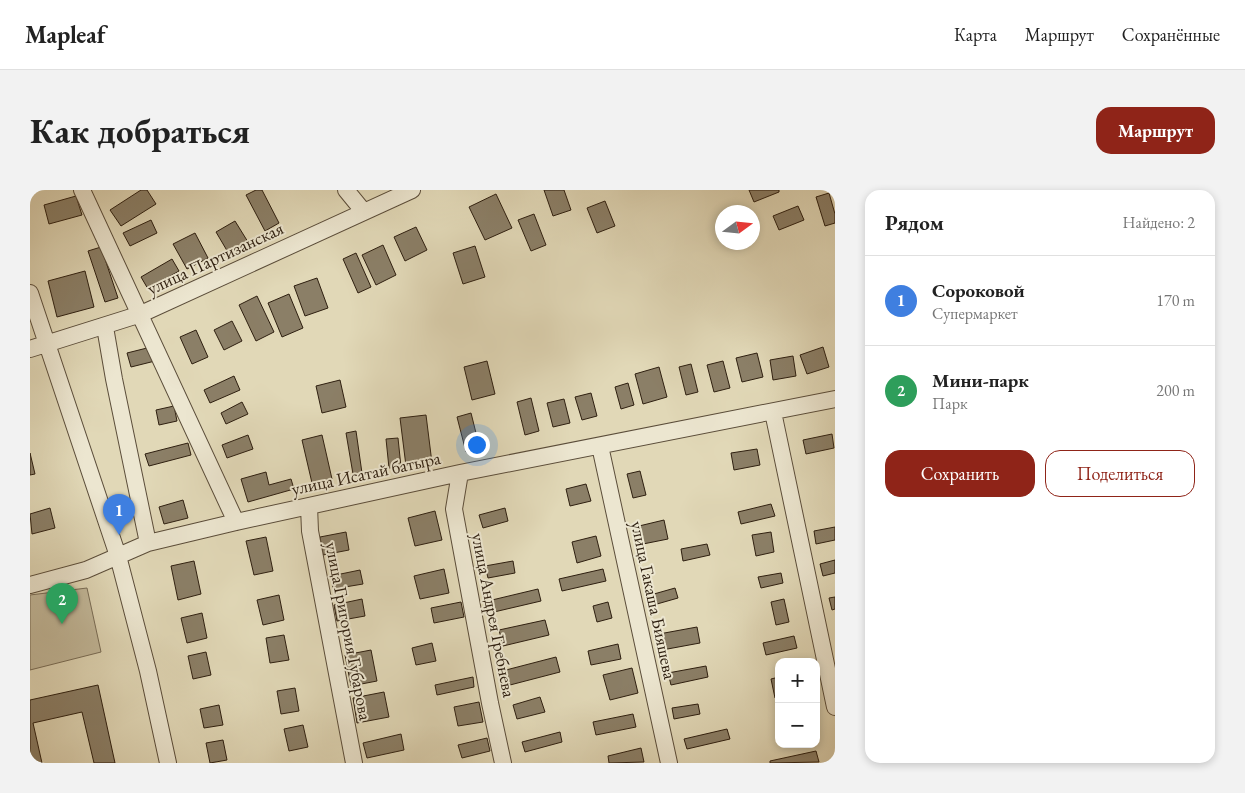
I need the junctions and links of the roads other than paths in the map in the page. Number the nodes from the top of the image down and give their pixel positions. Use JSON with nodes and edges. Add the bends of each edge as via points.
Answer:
{"nodes":[{"id":1,"x":82,"y":190,"type":"edge"},
{"id":2,"x":346,"y":190,"type":"edge"},
{"id":3,"x":412,"y":190,"type":"edge"},
{"id":4,"x":364,"y":212,"type":"junction"},
{"id":5,"x":30,"y":293,"type":"edge"},
{"id":6,"x":138,"y":309,"type":"junction"},
{"id":7,"x":105,"y":327,"type":"junction"},
{"id":8,"x":47,"y":345,"type":"junction"},
{"id":9,"x":30,"y":349,"type":"edge"},
{"id":10,"x":835,"y":399,"type":"edge"},
{"id":11,"x":773,"y":412,"type":"junction"},
{"id":12,"x":600,"y":446,"type":"junction"},
{"id":13,"x":460,"y":473,"type":"junction"},
{"id":14,"x":309,"y":506,"type":"junction"},
{"id":15,"x":236,"y":522,"type":"junction"},
{"id":16,"x":148,"y":543,"type":"junction"},
{"id":17,"x":118,"y":556,"type":"junction"},
{"id":18,"x":30,"y":585,"type":"edge"},
{"id":19,"x":835,"y":707,"type":"edge"},
{"id":20,"x":168,"y":763,"type":"edge"},
{"id":21,"x":354,"y":763,"type":"edge"},
{"id":22,"x":503,"y":763,"type":"edge"},
{"id":23,"x":669,"y":763,"type":"edge"}],
"edges":[{"from":1,"to":6,"type":"street"},
{"from":2,"to":4,"type":"street"},
{"from":3,"to":4,"type":"street","name":"улица Партизанская"},
{"from":4,"to":6,"type":"street","name":"улица Партизанская"},
{"from":5,"to":8,"type":"street"},
{"from":6,"to":7,"type":"street","name":"улица Партизанская"},
{"from":6,"to":15,"type":"street"},
{"from":7,"to":8,"type":"street","name":"улица Партизанская"},
{"from":7,"to":16,"type":"street"},
{"from":8,"to":9,"type":"street","name":"улица Партизанская"},
{"from":8,"to":17,"type":"street"},
{"from":10,"to":11,"type":"street","name":"улица Исатай батыра"},
{"from":11,"to":12,"type":"street","name":"улица Исатай батыра"},
{"from":11,"to":19,"type":"street"},
{"from":12,"to":13,"type":"street","name":"улица Исатай батыра"},
{"from":12,"to":23,"type":"street","name":"улица Гакаша Бияшева"},
{"from":13,"to":14,"type":"street","name":"улица Исатай батыра"},
{"from":13,"to":22,"type":"street","name":"улица Андрея Гребнева","via":[[454,509]]},
{"from":14,"to":15,"type":"street","name":"улица Исатай батыра"},
{"from":14,"to":21,"type":"street","name":"улица Григория Губарова","via":[[310,530]]},
{"from":15,"to":16,"type":"street","name":"улица Исатай батыра"},
{"from":16,"to":17,"type":"street","name":"улица Исатай батыра"},
{"from":17,"to":18,"type":"street","name":"улица Исатай батыра","via":[[86,570]]},
{"from":17,"to":20,"type":"street"}]}
